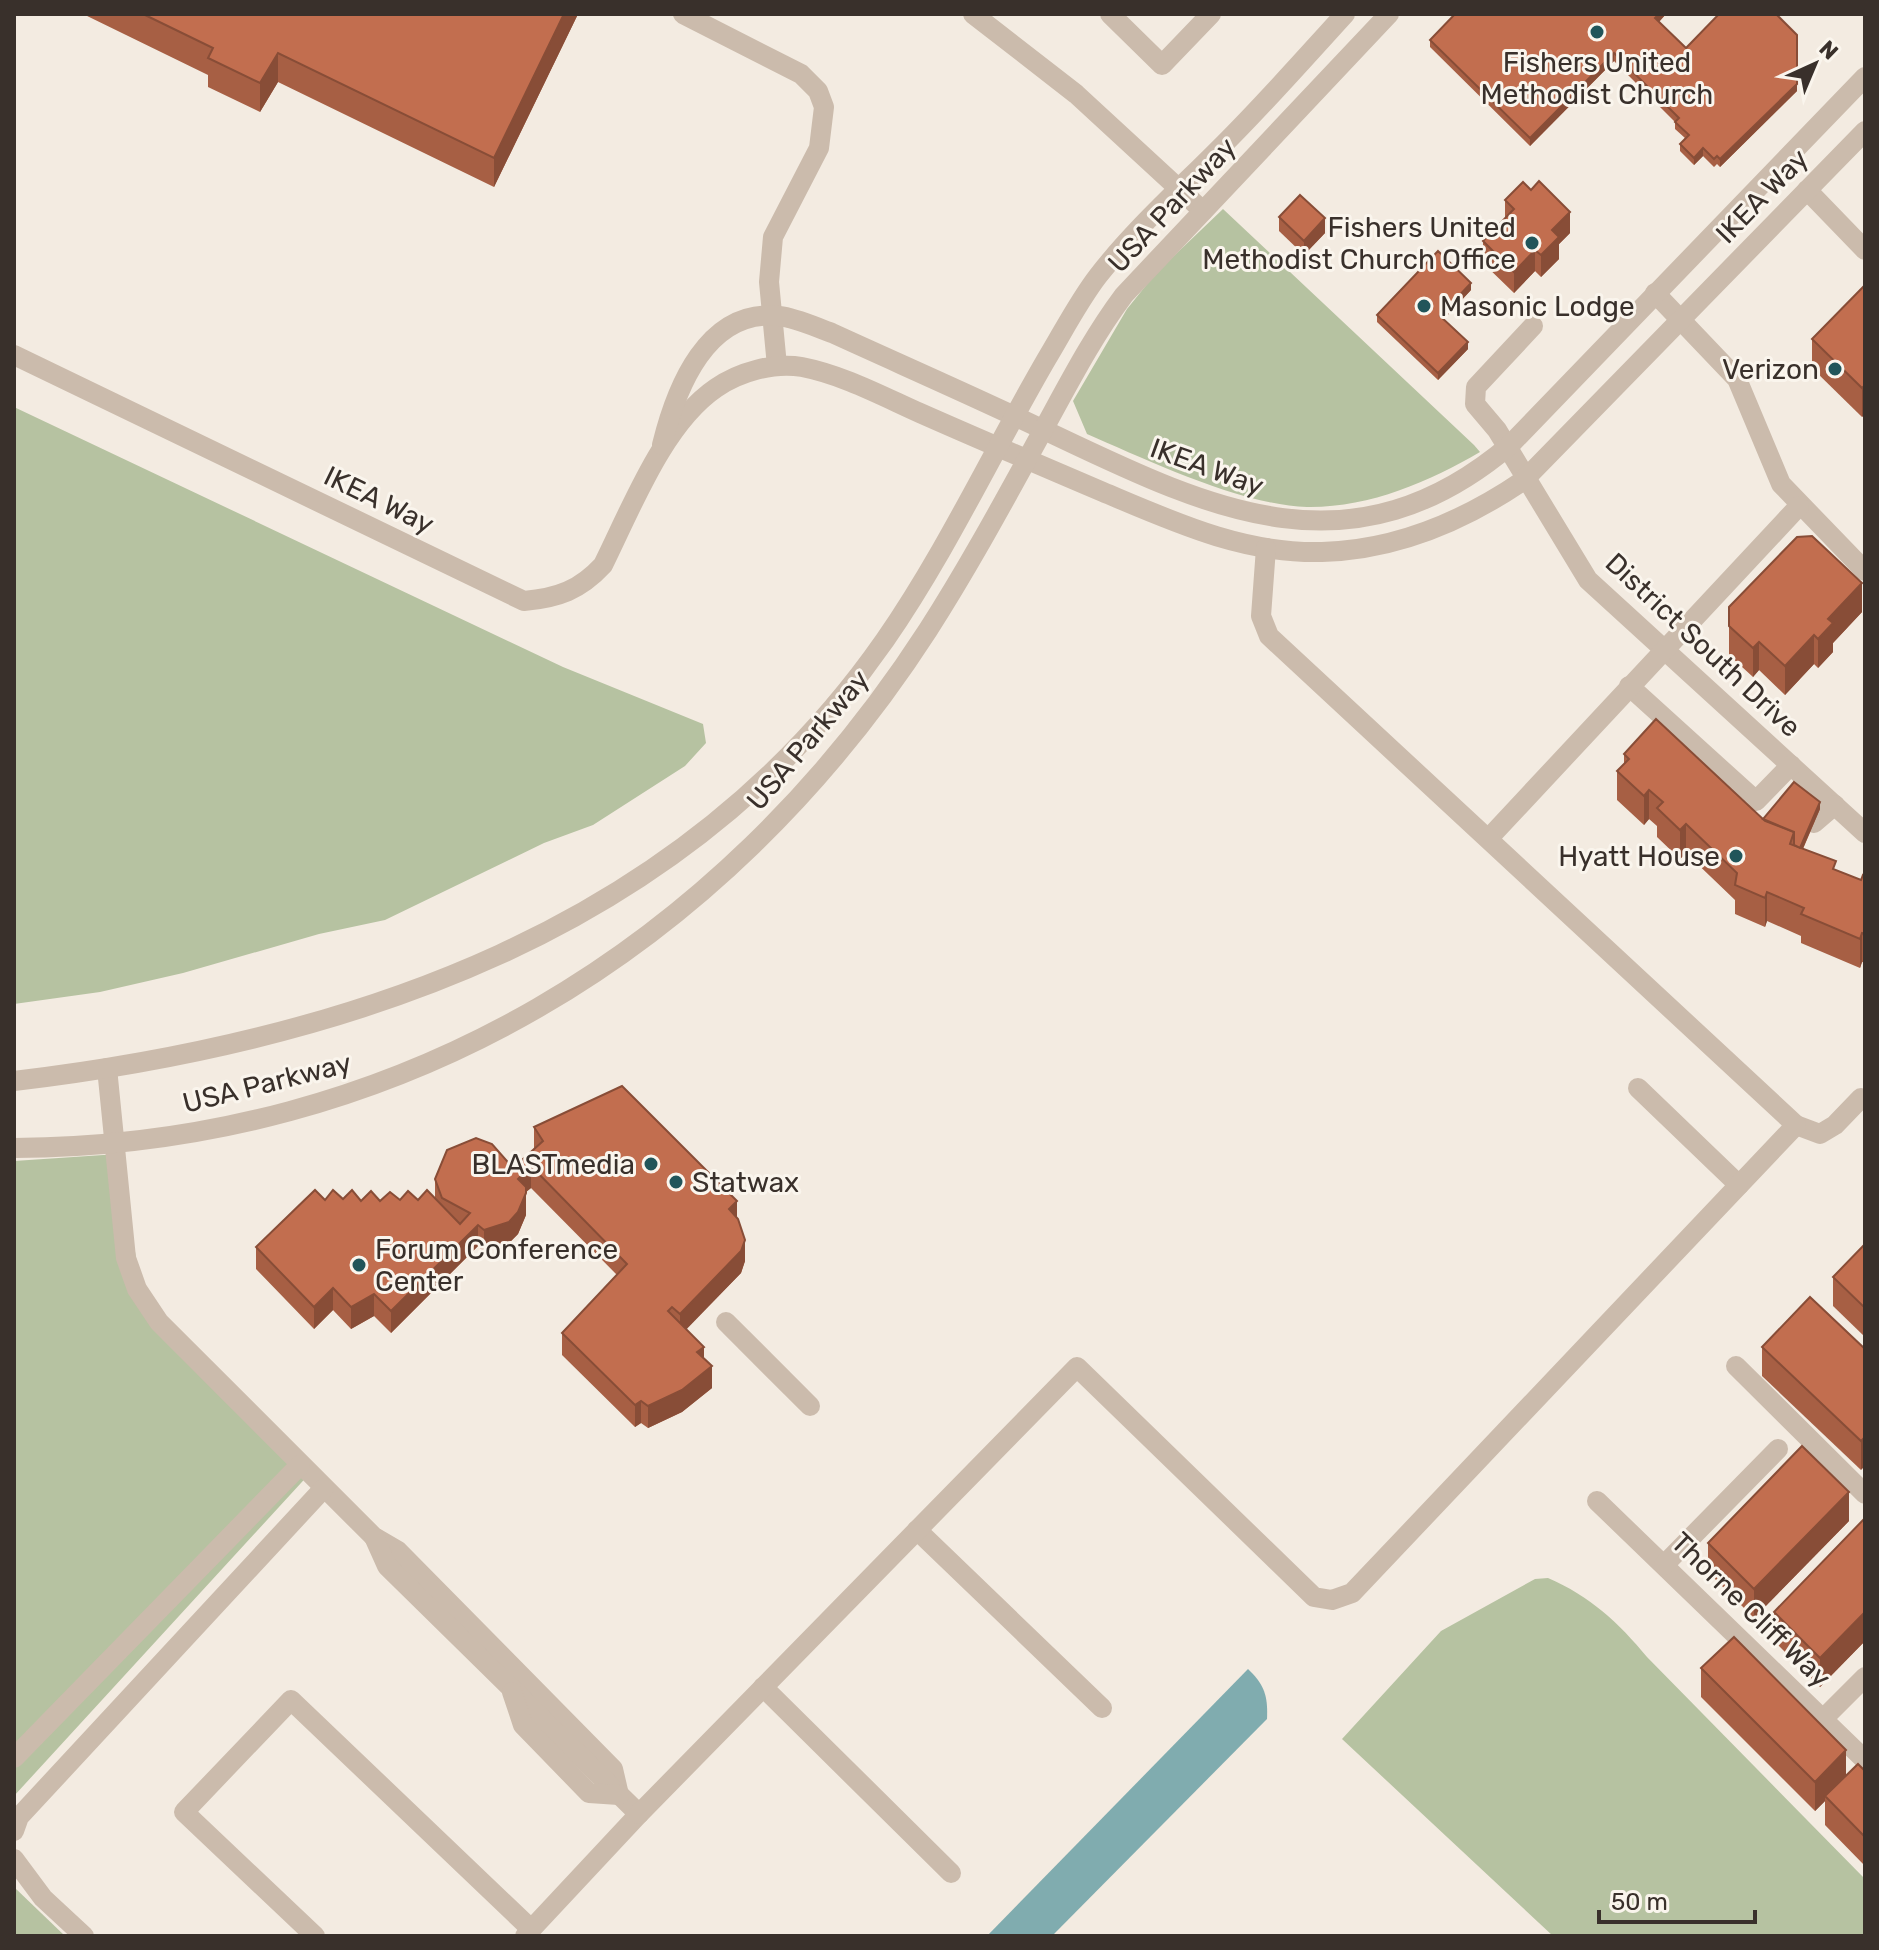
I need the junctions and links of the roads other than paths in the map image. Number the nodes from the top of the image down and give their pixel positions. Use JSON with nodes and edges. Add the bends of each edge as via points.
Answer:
{"nodes":[{"id":1,"x":683,"y":14,"type":"edge"},
{"id":2,"x":973,"y":14,"type":"edge"},
{"id":3,"x":1110,"y":14,"type":"edge"},
{"id":4,"x":1211,"y":14,"type":"edge"},
{"id":5,"x":1345,"y":14,"type":"edge"},
{"id":6,"x":1381,"y":14,"type":"edge"},
{"id":7,"x":1389,"y":14,"type":"edge"},
{"id":8,"x":1365,"y":41,"type":"junction"},
{"id":9,"x":1865,"y":77,"type":"edge"},
{"id":10,"x":1865,"y":131,"type":"edge"},
{"id":11,"x":1179,"y":189,"type":"junction"},
{"id":12,"x":1807,"y":190,"type":"junction"},
{"id":13,"x":1203,"y":211,"type":"junction"},
{"id":14,"x":1865,"y":250,"type":"edge"},
{"id":15,"x":1655,"y":293,"type":"junction"},
{"id":16,"x":772,"y":316,"type":"junction"},
{"id":17,"x":1682,"y":319,"type":"junction"},
{"id":18,"x":1533,"y":326,"type":"dead end"},
{"id":19,"x":14,"y":355,"type":"edge"},
{"id":20,"x":777,"y":366,"type":"junction"},
{"id":21,"x":1012,"y":415,"type":"junction"},
{"id":22,"x":1043,"y":429,"type":"junction"},
{"id":23,"x":996,"y":446,"type":"junction"},
{"id":24,"x":1506,"y":448,"type":"junction"},
{"id":25,"x":660,"y":453,"type":"junction"},
{"id":26,"x":1026,"y":460,"type":"junction"},
{"id":27,"x":1524,"y":480,"type":"junction"},
{"id":28,"x":1799,"y":506,"type":"junction"},
{"id":29,"x":1266,"y":548,"type":"junction"},
{"id":30,"x":1865,"y":571,"type":"edge"},
{"id":31,"x":1663,"y":648,"type":"junction"},
{"id":32,"x":1629,"y":686,"type":"junction"},
{"id":33,"x":1791,"y":765,"type":"junction"},
{"id":34,"x":1756,"y":801,"type":"junction"},
{"id":35,"x":1835,"y":805,"type":"junction"},
{"id":36,"x":1773,"y":815,"type":"edge"},
{"id":37,"x":1814,"y":823,"type":"edge"},
{"id":38,"x":1865,"y":833,"type":"edge"},
{"id":39,"x":1489,"y":838,"type":"junction"},
{"id":40,"x":107,"y":1068,"type":"junction"},
{"id":41,"x":14,"y":1081,"type":"edge"},
{"id":42,"x":1638,"y":1088,"type":"dead end"},
{"id":43,"x":1861,"y":1098,"type":"dead end"},
{"id":44,"x":1796,"y":1125,"type":"junction"},
{"id":45,"x":115,"y":1142,"type":"junction"},
{"id":46,"x":14,"y":1148,"type":"edge"},
{"id":47,"x":1739,"y":1185,"type":"junction"},
{"id":48,"x":726,"y":1322,"type":"dead end"},
{"id":49,"x":1736,"y":1366,"type":"dead end"},
{"id":50,"x":810,"y":1406,"type":"dead end"},
{"id":51,"x":1778,"y":1449,"type":"dead end"},
{"id":52,"x":300,"y":1465,"type":"junction"},
{"id":53,"x":324,"y":1488,"type":"junction"},
{"id":54,"x":1864,"y":1490,"type":"edge"},
{"id":55,"x":1597,"y":1501,"type":"dead end"},
{"id":56,"x":917,"y":1530,"type":"junction"},
{"id":57,"x":374,"y":1537,"type":"junction"},
{"id":58,"x":1664,"y":1565,"type":"junction"},
{"id":59,"x":1865,"y":1677,"type":"edge"},
{"id":60,"x":763,"y":1687,"type":"junction"},
{"id":61,"x":510,"y":1688,"type":"junction"},
{"id":62,"x":538,"y":1704,"type":"junction"},
{"id":63,"x":1102,"y":1708,"type":"dead end"},
{"id":64,"x":1823,"y":1719,"type":"junction"},
{"id":65,"x":14,"y":1758,"type":"edge"},
{"id":66,"x":1865,"y":1760,"type":"edge"},
{"id":67,"x":619,"y":1795,"type":"junction"},
{"id":68,"x":639,"y":1814,"type":"junction"},
{"id":69,"x":14,"y":1831,"type":"edge"},
{"id":70,"x":14,"y":1859,"type":"edge"},
{"id":71,"x":951,"y":1873,"type":"dead end"},
{"id":72,"x":528,"y":1932,"type":"edge"},
{"id":73,"x":84,"y":1936,"type":"edge"},
{"id":74,"x":315,"y":1936,"type":"edge"}],
"edges":[{"from":1,"to":16,"type":"street","via":[[801,74],[818,91],[824,107],[819,148],[773,237]]},
{"from":2,"to":11,"type":"street","via":[[1076,94]]},
{"from":3,"to":4,"type":"street","via":[[1162,65]]},
{"from":5,"to":11,"type":"street","name":"USA Parkway"},
{"from":6,"to":8,"type":"street"},
{"from":7,"to":8,"type":"street","name":"USA Parkway"},
{"from":8,"to":13,"type":"street","name":"USA Parkway"},
{"from":9,"to":15,"type":"street","name":"IKEA Way"},
{"from":10,"to":12,"type":"street","name":"IKEA Way"},
{"from":11,"to":13,"type":"street"},
{"from":11,"to":21,"type":"street","name":"USA Parkway","via":[[1097,278]]},
{"from":12,"to":14,"type":"street"},
{"from":12,"to":17,"type":"street","name":"IKEA Way"},
{"from":13,"to":22,"type":"street","name":"USA Parkway","via":[[1110,313]]},
{"from":15,"to":17,"type":"street"},
{"from":15,"to":24,"type":"street","name":"IKEA Way"},
{"from":16,"to":20,"type":"street"},
{"from":16,"to":21,"type":"street","name":"IKEA Way","via":[[832,333]]},
{"from":16,"to":25,"type":"street","name":"IKEA Way","via":[[754,316],[729,326],[692,364],[669,413]]},
{"from":17,"to":27,"type":"street","name":"IKEA Way"},
{"from":17,"to":28,"type":"street","via":[[1737,379],[1781,484]]},
{"from":18,"to":24,"type":"street","name":"District South Drive","via":[[1476,387],[1475,404]]},
{"from":19,"to":25,"type":"street","name":"IKEA Way","via":[[524,601],[571,592],[603,565]]},
{"from":20,"to":23,"type":"street","name":"IKEA Way","via":[[841,378]]},
{"from":20,"to":25,"type":"street","name":"IKEA Way","via":[[716,388]]},
{"from":21,"to":22,"type":"street","name":"IKEA Way"},
{"from":21,"to":23,"type":"street","name":"USA Parkway"},
{"from":22,"to":24,"type":"street","name":"IKEA Way","via":[[1221,506],[1297,521],[1351,519],[1407,503],[1453,484]]},
{"from":22,"to":26,"type":"street","name":"USA Parkway"},
{"from":23,"to":26,"type":"street","name":"IKEA Way"},
{"from":23,"to":40,"type":"street","name":"USA Parkway","via":[[945,542],[854,682],[764,782],[663,864],[545,936],[467,970],[309,1023]]},
{"from":24,"to":27,"type":"street","name":"District South Drive"},
{"from":26,"to":29,"type":"street","name":"IKEA Way","via":[[1200,532]]},
{"from":26,"to":45,"type":"street","name":"USA Parkway","via":[[929,629],[847,745],[746,855],[641,942],[511,1024],[348,1094],[253,1120]]},
{"from":27,"to":29,"type":"street","name":"IKEA Way","via":[[1459,519],[1401,540],[1321,552]]},
{"from":27,"to":31,"type":"street","name":"District South Drive","via":[[1588,580]]},
{"from":28,"to":30,"type":"street"},
{"from":28,"to":31,"type":"street"},
{"from":29,"to":39,"type":"street","via":[[1261,616],[1269,636]]},
{"from":31,"to":32,"type":"street"},
{"from":31,"to":33,"type":"street","name":"District South Drive"},
{"from":32,"to":34,"type":"street"},
{"from":32,"to":39,"type":"street"},
{"from":33,"to":34,"type":"street"},
{"from":33,"to":35,"type":"street","name":"District South Drive"},
{"from":34,"to":36,"type":"street"},
{"from":35,"to":37,"type":"street"},
{"from":35,"to":38,"type":"street","name":"District South Drive"},
{"from":39,"to":44,"type":"street"},
{"from":40,"to":41,"type":"street","name":"USA Parkway"},
{"from":40,"to":45,"type":"street"},
{"from":42,"to":47,"type":"street"},
{"from":43,"to":44,"type":"street","via":[[1820,1134]]},
{"from":44,"to":47,"type":"street"},
{"from":45,"to":46,"type":"street","name":"USA Parkway"},
{"from":45,"to":52,"type":"street","via":[[126,1258],[137,1289],[188,1354]]},
{"from":47,"to":56,"type":"street","via":[[1352,1593],[1332,1600],[1314,1597],[1077,1367]]},
{"from":48,"to":50,"type":"street"},
{"from":49,"to":54,"type":"street"},
{"from":51,"to":58,"type":"street"},
{"from":52,"to":53,"type":"street"},
{"from":52,"to":65,"type":"street"},
{"from":53,"to":57,"type":"street"},
{"from":53,"to":69,"type":"street","via":[[19,1817]]},
{"from":55,"to":58,"type":"street","name":"Thorne Cliff Way"},
{"from":56,"to":60,"type":"street"},
{"from":56,"to":63,"type":"street"},
{"from":57,"to":61,"type":"street","via":[[387,1566]]},
{"from":57,"to":62,"type":"street","via":[[398,1551]]},
{"from":58,"to":64,"type":"street","name":"Thorne Cliff Way"},
{"from":59,"to":64,"type":"street"},
{"from":60,"to":68,"type":"street"},
{"from":60,"to":71,"type":"street"},
{"from":61,"to":62,"type":"street"},
{"from":61,"to":67,"type":"street","via":[[523,1725],[589,1793]]},
{"from":62,"to":67,"type":"street"},
{"from":64,"to":66,"type":"street","name":"Thorne Cliff Way"},
{"from":67,"to":68,"type":"street"},
{"from":68,"to":72,"type":"street"},
{"from":70,"to":73,"type":"street","via":[[43,1898]]},
{"from":72,"to":74,"type":"street","via":[[291,1700],[184,1812]]}]}
